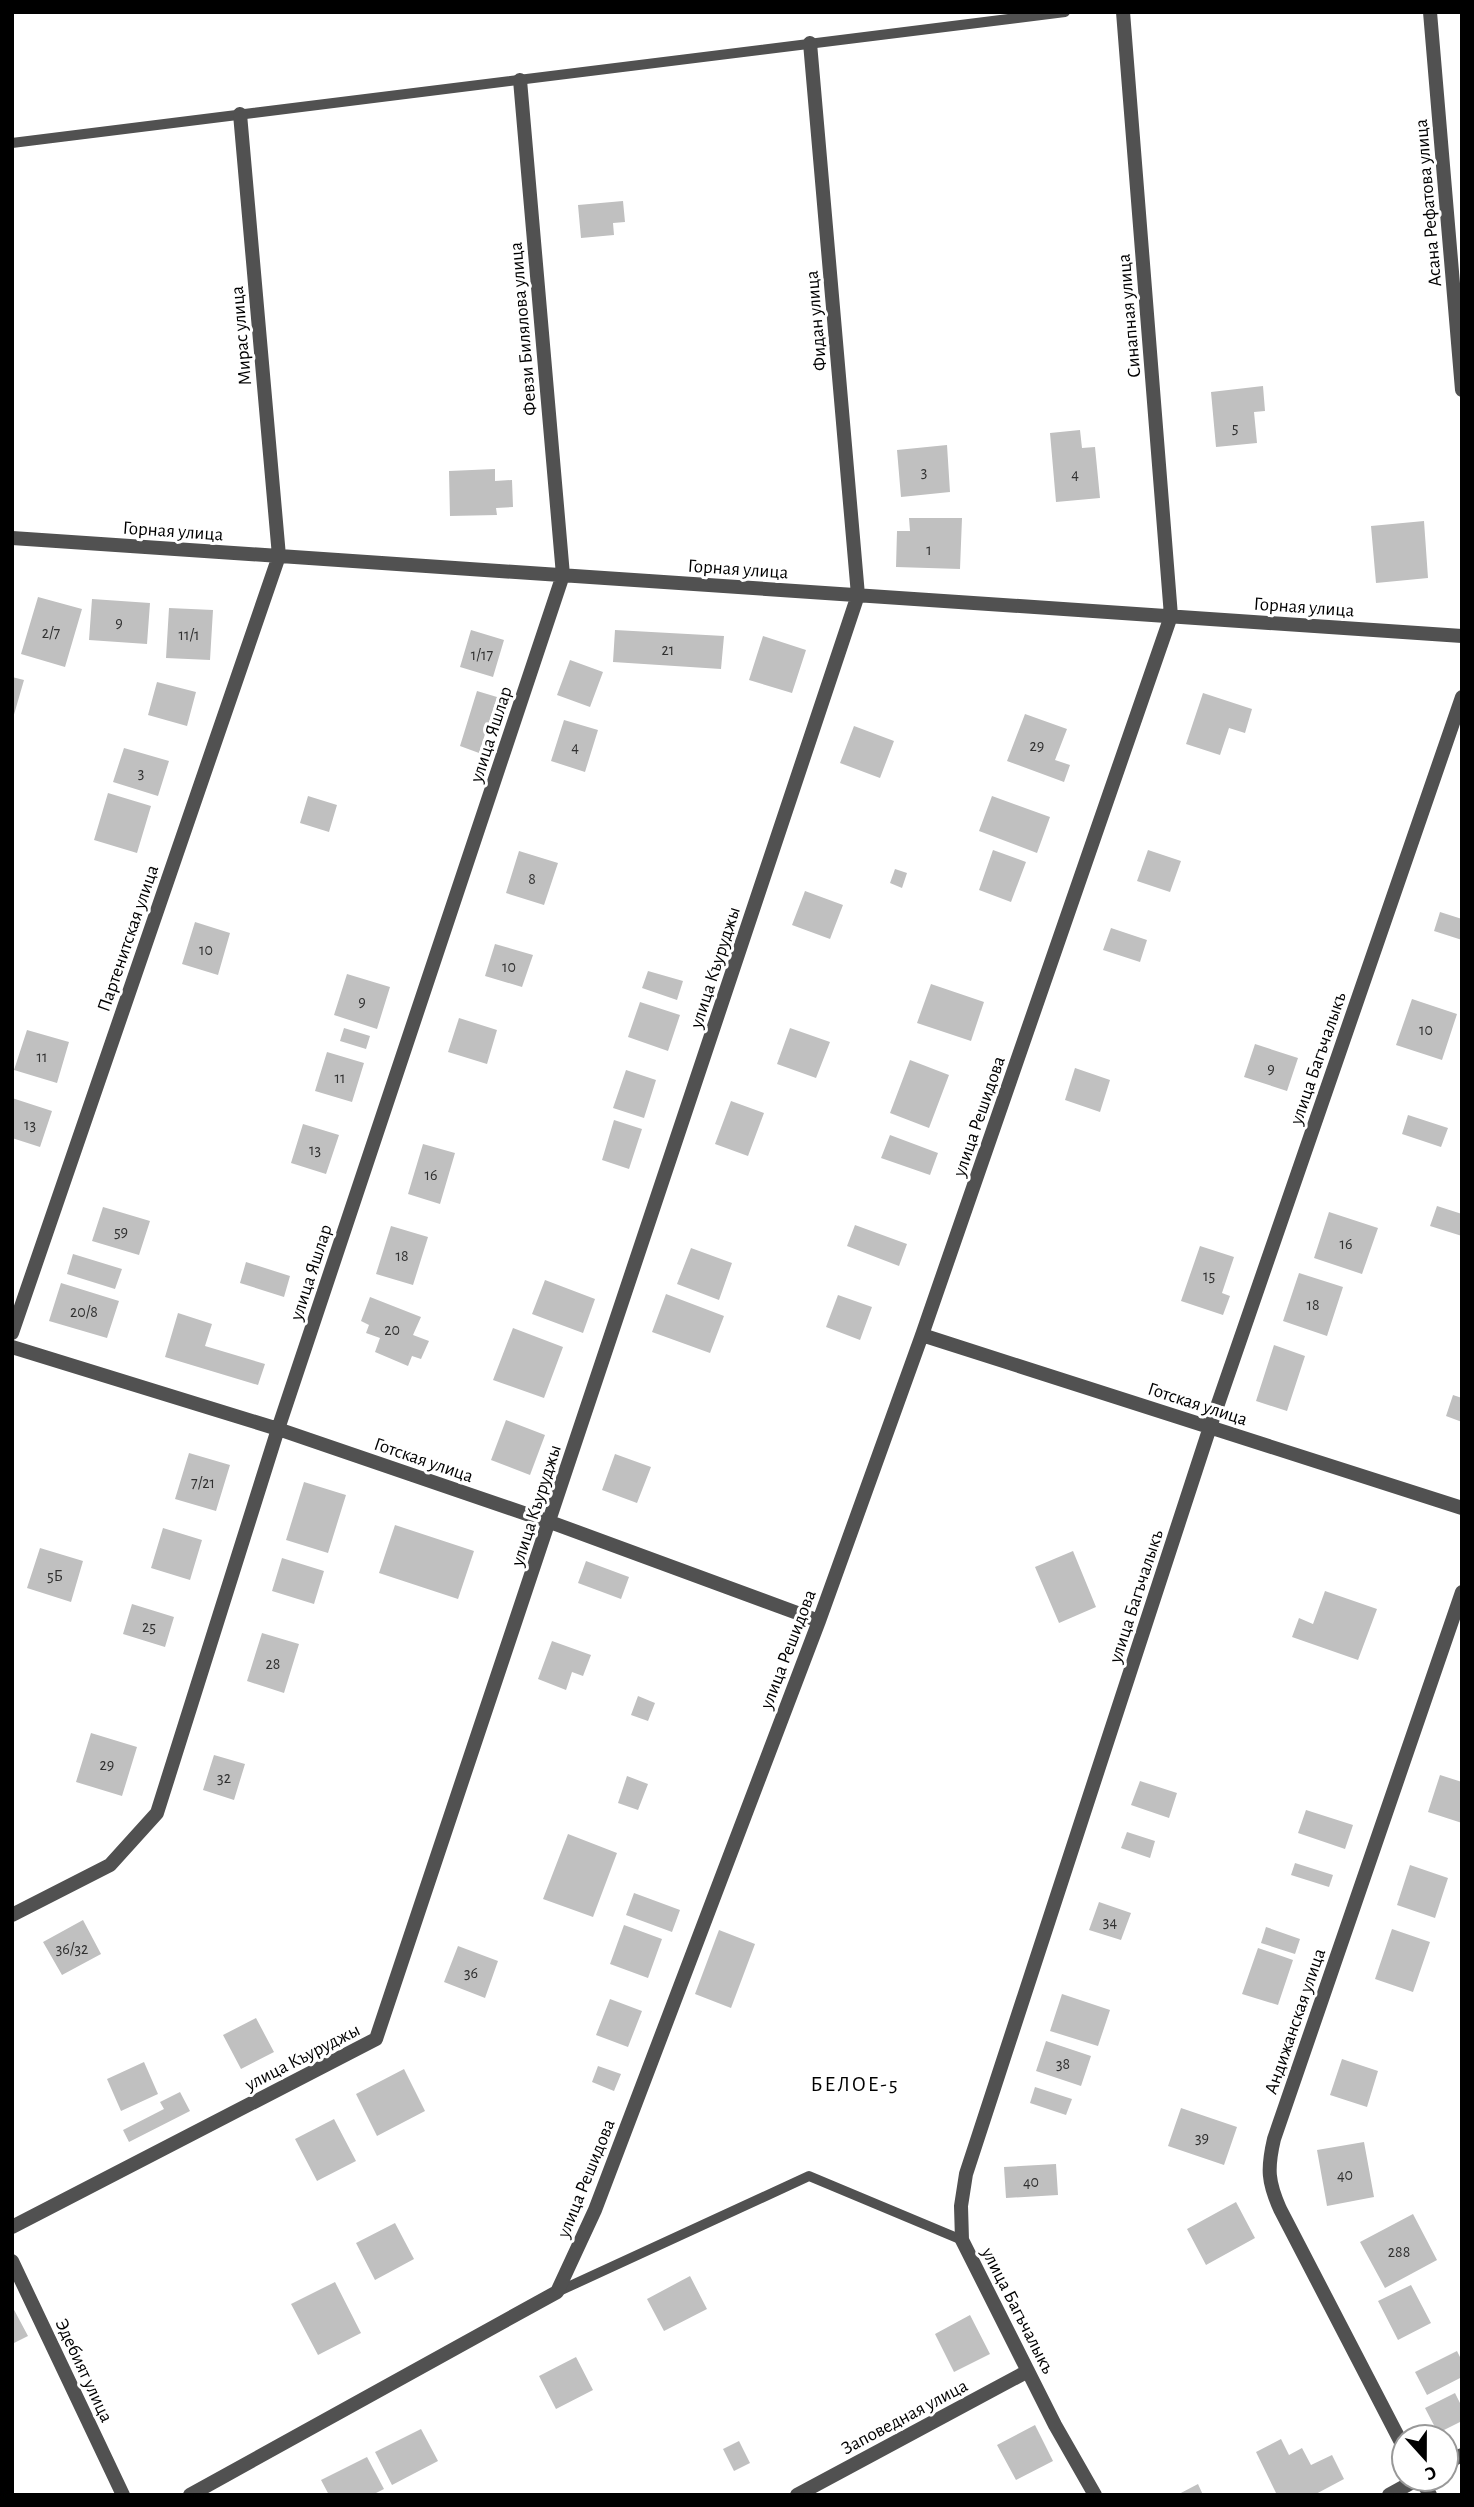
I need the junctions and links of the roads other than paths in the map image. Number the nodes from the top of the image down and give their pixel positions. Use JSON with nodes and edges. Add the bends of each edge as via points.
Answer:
{"nodes":[{"id":1,"x":1065,"y":12,"type":"edge"},
{"id":2,"x":1123,"y":12,"type":"edge"},
{"id":3,"x":1430,"y":12,"type":"edge"},
{"id":4,"x":810,"y":43,"type":"junction"},
{"id":5,"x":520,"y":80,"type":"junction"},
{"id":6,"x":240,"y":114,"type":"junction"},
{"id":7,"x":12,"y":143,"type":"edge"},
{"id":8,"x":1462,"y":390,"type":"edge"},
{"id":9,"x":12,"y":538,"type":"edge"},
{"id":10,"x":279,"y":556,"type":"junction"},
{"id":11,"x":563,"y":575,"type":"junction"},
{"id":12,"x":858,"y":595,"type":"junction"},
{"id":13,"x":1171,"y":616,"type":"junction"},
{"id":14,"x":1462,"y":636,"type":"edge"},
{"id":15,"x":1462,"y":697,"type":"edge"},
{"id":16,"x":12,"y":1333,"type":"edge"},
{"id":17,"x":922,"y":1335,"type":"junction"},
{"id":18,"x":12,"y":1347,"type":"edge"},
{"id":19,"x":1210,"y":1427,"type":"junction"},
{"id":20,"x":278,"y":1430,"type":"junction"},
{"id":21,"x":1462,"y":1508,"type":"edge"},
{"id":22,"x":550,"y":1522,"type":"junction"},
{"id":23,"x":1462,"y":1592,"type":"edge"},
{"id":24,"x":819,"y":1621,"type":"junction"},
{"id":25,"x":12,"y":1915,"type":"edge"},
{"id":26,"x":12,"y":2227,"type":"edge"},
{"id":27,"x":962,"y":2240,"type":"junction"},
{"id":28,"x":12,"y":2262,"type":"edge"},
{"id":29,"x":557,"y":2292,"type":"junction"},
{"id":30,"x":1028,"y":2371,"type":"junction"},
{"id":31,"x":1391,"y":2423,"type":"edge"},
{"id":32,"x":122,"y":2495,"type":"edge"},
{"id":33,"x":190,"y":2495,"type":"edge"},
{"id":34,"x":797,"y":2495,"type":"edge"},
{"id":35,"x":1095,"y":2495,"type":"edge"}],
"edges":[{"from":1,"to":4,"type":"lane"},
{"from":2,"to":13,"type":"street","name":"Синапная улица"},
{"from":3,"to":8,"type":"street","name":"Асана Рефатова улица"},
{"from":4,"to":5,"type":"lane"},
{"from":4,"to":12,"type":"street","name":"Фидан улица"},
{"from":5,"to":6,"type":"lane"},
{"from":5,"to":11,"type":"street","name":"Февзи Билялова улица"},
{"from":6,"to":7,"type":"lane"},
{"from":6,"to":10,"type":"street","name":"Мирас улица"},
{"from":9,"to":10,"type":"street","name":"Горная улица"},
{"from":10,"to":11,"type":"street","name":"Горная улица"},
{"from":10,"to":16,"type":"street","name":"Партенитская улица"},
{"from":11,"to":12,"type":"street","name":"Горная улица"},
{"from":11,"to":20,"type":"street","name":"улица Яшлар"},
{"from":12,"to":13,"type":"street","name":"Горная улица"},
{"from":12,"to":22,"type":"street","name":"улица Къуруджы"},
{"from":13,"to":14,"type":"street","name":"Горная улица"},
{"from":13,"to":17,"type":"street","name":"улица Решидова"},
{"from":15,"to":19,"type":"street","name":"улица Багъчалыкъ"},
{"from":17,"to":19,"type":"street","name":"Готская улица"},
{"from":17,"to":24,"type":"street","name":"улица Решидова"},
{"from":18,"to":20,"type":"street","name":"Готская улица"},
{"from":19,"to":21,"type":"street","name":"Готская улица"},
{"from":19,"to":27,"type":"street","name":"улица Багъчалыкъ","via":[[966,2174]]},
{"from":20,"to":22,"type":"street","name":"Готская улица"},
{"from":20,"to":25,"type":"street","name":"улица Яшлар","via":[[157,1812],[110,1864]]},
{"from":22,"to":24,"type":"street","name":"Готская улица"},
{"from":22,"to":26,"type":"street","name":"улица Къуруджы","via":[[376,2039]]},
{"from":23,"to":31,"type":"street","name":"Андижанская улица","via":[[1268,2163],[1270,2187],[1280,2209]]},
{"from":24,"to":29,"type":"street","name":"улица Решидова","via":[[595,2210]]},
{"from":27,"to":29,"type":"lane","via":[[809,2176]]},
{"from":27,"to":30,"type":"street","name":"улица Багъчалыкъ"},
{"from":28,"to":32,"type":"street","name":"Эдебият улица"},
{"from":29,"to":33,"type":"street"},
{"from":30,"to":34,"type":"street","name":"Заповедная улица"},
{"from":30,"to":35,"type":"street","name":"улица Багъчалыкъ"}]}
